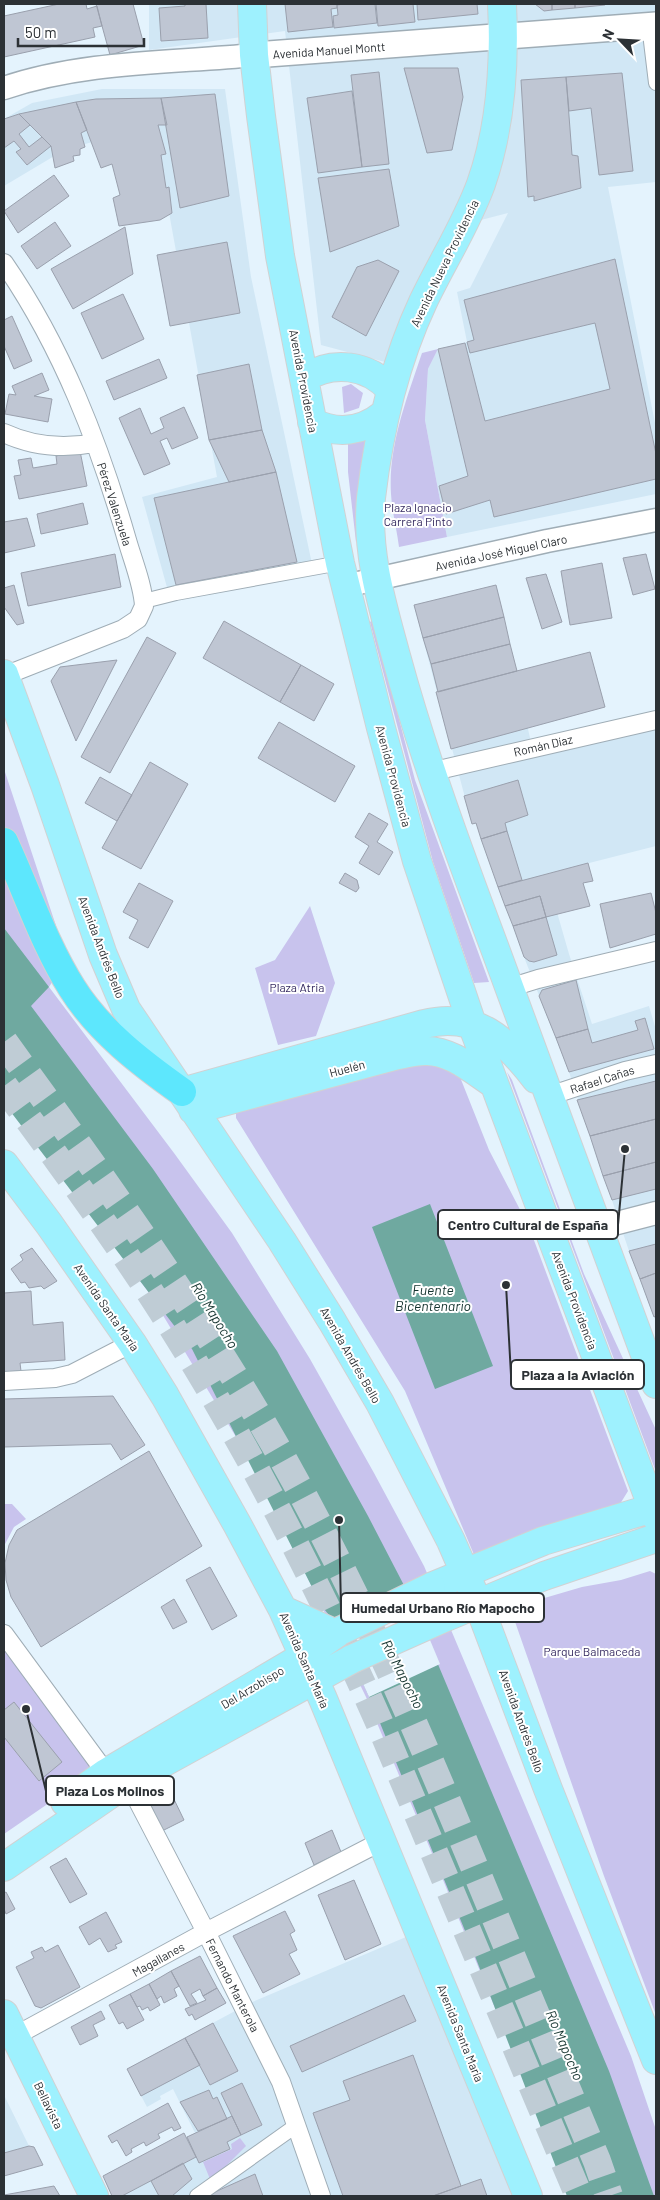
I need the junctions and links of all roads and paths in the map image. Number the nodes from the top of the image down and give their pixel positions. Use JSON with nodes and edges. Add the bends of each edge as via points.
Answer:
{"nodes":[{"id":1,"x":252,"y":4,"type":"edge"},
{"id":2,"x":502,"y":4,"type":"edge"},
{"id":3,"x":653,"y":25,"type":"edge"},
{"id":4,"x":504,"y":38,"type":"junction"},
{"id":5,"x":254,"y":55,"type":"junction"},
{"id":6,"x":656,"y":83,"type":"edge"},
{"id":7,"x":4,"y":88,"type":"edge"},
{"id":8,"x":4,"y":264,"type":"edge"},
{"id":9,"x":304,"y":378,"type":"junction"},
{"id":10,"x":387,"y":402,"type":"junction"},
{"id":11,"x":312,"y":422,"type":"junction"},
{"id":12,"x":4,"y":433,"type":"edge"},
{"id":13,"x":95,"y":443,"type":"junction"},
{"id":14,"x":656,"y":520,"type":"edge"},
{"id":15,"x":342,"y":575,"type":"junction"},
{"id":16,"x":376,"y":579,"type":"junction"},
{"id":17,"x":144,"y":601,"type":"junction"},
{"id":18,"x":4,"y":675,"type":"edge"},
{"id":19,"x":656,"y":720,"type":"edge"},
{"id":20,"x":430,"y":772,"type":"junction"},
{"id":21,"x":4,"y":842,"type":"edge"},
{"id":22,"x":656,"y":951,"type":"edge"},
{"id":23,"x":509,"y":988,"type":"junction"},
{"id":24,"x":472,"y":1024,"type":"junction"},
{"id":25,"x":656,"y":1064,"type":"edge"},
{"id":26,"x":494,"y":1084,"type":"junction"},
{"id":27,"x":549,"y":1096,"type":"junction"},
{"id":28,"x":188,"y":1101,"type":"junction"},
{"id":29,"x":4,"y":1164,"type":"edge"},
{"id":30,"x":656,"y":1213,"type":"edge"},
{"id":31,"x":598,"y":1228,"type":"junction"},
{"id":32,"x":132,"y":1343,"type":"junction"},
{"id":33,"x":4,"y":1381,"type":"edge"},
{"id":34,"x":656,"y":1384,"type":"edge"},
{"id":35,"x":655,"y":1511,"type":"edge"},
{"id":36,"x":656,"y":1538,"type":"edge"},
{"id":37,"x":465,"y":1572,"type":"junction"},
{"id":38,"x":478,"y":1603,"type":"junction"},
{"id":39,"x":283,"y":1610,"type":"junction"},
{"id":40,"x":338,"y":1633,"type":"junction"},
{"id":41,"x":4,"y":1634,"type":"edge"},
{"id":42,"x":309,"y":1668,"type":"junction"},
{"id":43,"x":117,"y":1777,"type":"junction"},
{"id":44,"x":382,"y":1841,"type":"junction"},
{"id":45,"x":4,"y":1846,"type":"edge"},
{"id":46,"x":4,"y":1866,"type":"edge"},
{"id":47,"x":206,"y":1932,"type":"junction"},
{"id":48,"x":9,"y":2025,"type":"edge"},
{"id":49,"x":656,"y":2060,"type":"edge"},
{"id":50,"x":297,"y":2125,"type":"junction"},
{"id":51,"x":94,"y":2196,"type":"edge"},
{"id":52,"x":197,"y":2196,"type":"edge"},
{"id":53,"x":321,"y":2196,"type":"edge"},
{"id":54,"x":528,"y":2196,"type":"edge"}],
"edges":[{"from":1,"to":5,"type":"main road","name":"Avenida Providencia"},
{"from":2,"to":4,"type":"main road","name":"Avenida Nueva Providencia"},
{"from":3,"to":4,"type":"main road","name":"Avenida Manuel Montt"},
{"from":3,"to":6,"type":"street"},
{"from":4,"to":5,"type":"main road","name":"Avenida Manuel Montt"},
{"from":4,"to":10,"type":"main road","name":"Avenida Nueva Providencia","via":[[498,106],[481,182],[423,303]]},
{"from":5,"to":7,"type":"street","name":"Avenida Manuel Montt","via":[[67,72]]},
{"from":5,"to":9,"type":"main road","name":"Avenida Providencia","via":[[278,247]]},
{"from":8,"to":13,"type":"street","name":"Pérez Valenzuela","via":[[44,328],[81,405]]},
{"from":9,"to":10,"type":"main road","via":[[324,368],[352,367],[374,375]]},
{"from":9,"to":11,"type":"main road","name":"Avenida Providencia"},
{"from":10,"to":11,"type":"main road","via":[[369,424],[346,431]]},
{"from":10,"to":16,"type":"main road","name":"Avenida Nueva Providencia","via":[[369,527]]},
{"from":11,"to":15,"type":"main road","name":"Avenida Providencia"},
{"from":12,"to":13,"type":"street","via":[[44,446]]},
{"from":13,"to":17,"type":"street","name":"Pérez Valenzuela"},
{"from":14,"to":16,"type":"street","name":"Avenida José Miguel Claro"},
{"from":15,"to":16,"type":"street","name":"Avenida José Miguel Claro"},
{"from":15,"to":17,"type":"street","via":[[176,593]]},
{"from":15,"to":24,"type":"main road","name":"Avenida Providencia","via":[[417,860]]},
{"from":16,"to":20,"type":"main road"},
{"from":17,"to":18,"type":"street","via":[[142,615],[123,629]]},
{"from":18,"to":28,"type":"main road","name":"Avenida Andrés Bello","via":[[115,987],[135,1025]]},
{"from":19,"to":20,"type":"street","name":"Román Díaz"},
{"from":20,"to":23,"type":"main road"},
{"from":21,"to":28,"type":"highway","via":[[54,956],[80,999],[99,1023]]},
{"from":22,"to":23,"type":"street"},
{"from":23,"to":27,"type":"main road"},
{"from":24,"to":26,"type":"main road","name":"Avenida Providencia"},
{"from":24,"to":27,"type":"main road","name":"Huelén","via":[[499,1038],[511,1049]]},
{"from":24,"to":28,"type":"main road","name":"Huelén","via":[[453,1020],[424,1024]]},
{"from":25,"to":27,"type":"street","name":"Rafael Cañas"},
{"from":26,"to":28,"type":"main road","name":"Huelén","via":[[453,1058],[426,1050]]},
{"from":26,"to":35,"type":"main road","name":"Avenida Providencia"},
{"from":27,"to":31,"type":"main road"},
{"from":28,"to":37,"type":"main road","name":"Avenida Andrés Bello","via":[[282,1241],[354,1358]]},
{"from":29,"to":32,"type":"main road","name":"Avenida Santa María"},
{"from":30,"to":31,"type":"street"},
{"from":31,"to":34,"type":"main road"},
{"from":32,"to":33,"type":"street","via":[[72,1374]]},
{"from":32,"to":39,"type":"main road","name":"Avenida Santa María","via":[[198,1453]]},
{"from":35,"to":37,"type":"main road","name":"Del Arzobispo","via":[[543,1541]]},
{"from":36,"to":38,"type":"main road","name":"Del Arzobispo","via":[[544,1576]]},
{"from":37,"to":38,"type":"main road","name":"Avenida Andrés Bello"},
{"from":37,"to":40,"type":"main road","name":"Del Arzobispo","bridge":true},
{"from":38,"to":42,"type":"main road","name":"Del Arzobispo","bridge":true,"via":[[352,1659]]},
{"from":38,"to":49,"type":"main road","name":"Avenida Andrés Bello"},
{"from":39,"to":40,"type":"main road"},
{"from":39,"to":42,"type":"main road","name":"Avenida Santa María"},
{"from":40,"to":42,"type":"main road","name":"Del Arzobispo"},
{"from":41,"to":43,"type":"street","name":"Fernando Manterola"},
{"from":42,"to":43,"type":"main road","name":"Del Arzobispo"},
{"from":42,"to":44,"type":"main road","name":"Avenida Santa María"},
{"from":43,"to":45,"type":"main road","name":"Del Arzobispo"},
{"from":43,"to":46,"type":"main road","name":"Del Arzobispo"},
{"from":43,"to":47,"type":"street","name":"Fernando Manterola"},
{"from":44,"to":47,"type":"street","name":"Magallanes"},
{"from":44,"to":54,"type":"main road","name":"Avenida Santa María"},
{"from":47,"to":48,"type":"street","name":"Magallanes"},
{"from":47,"to":50,"type":"street","name":"Fernando Manterola","via":[[281,2082]]},
{"from":48,"to":51,"type":"main road","name":"Bellavista"},
{"from":50,"to":52,"type":"street"},
{"from":50,"to":53,"type":"street","name":"Fernando Manterola"}]}
